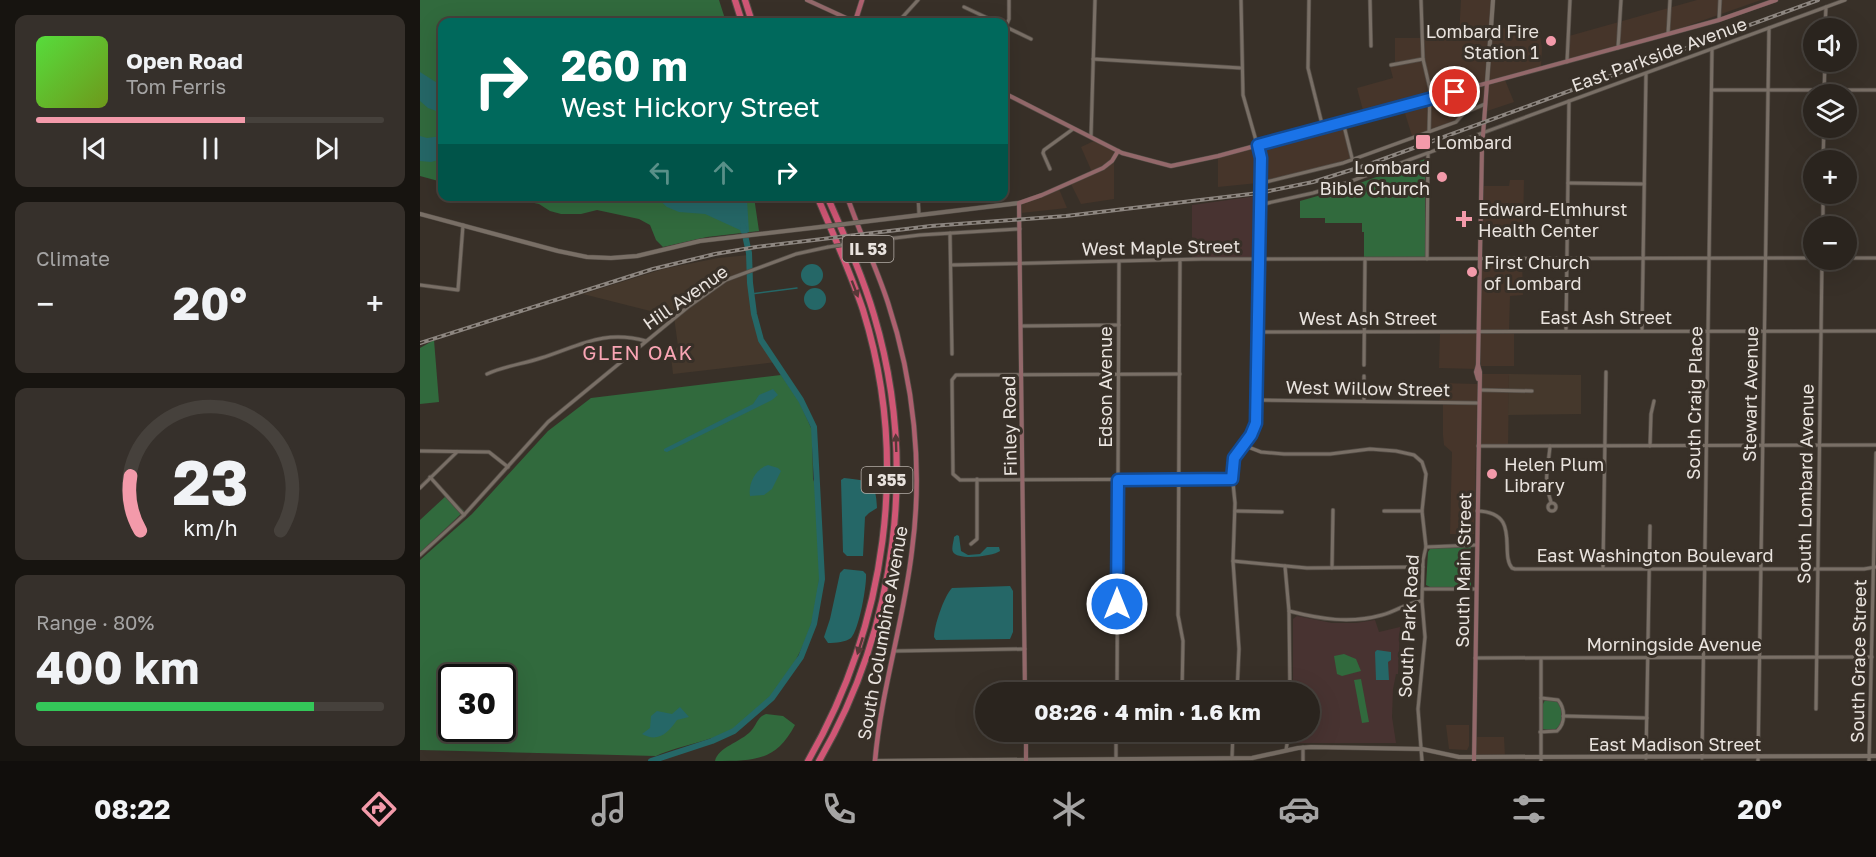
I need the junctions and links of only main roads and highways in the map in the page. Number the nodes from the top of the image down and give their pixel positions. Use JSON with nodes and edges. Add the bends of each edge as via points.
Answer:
{"nodes":[{"id":1,"x":735,"y":0,"type":"edge"},
{"id":2,"x":745,"y":0,"type":"edge"},
{"id":3,"x":807,"y":0,"type":"edge"},
{"id":4,"x":861,"y":0,"type":"edge"},
{"id":5,"x":1776,"y":0,"type":"edge"},
{"id":6,"x":741,"y":18,"type":"edge"},
{"id":7,"x":751,"y":18,"type":"edge"},
{"id":8,"x":846,"y":18,"type":"edge"},
{"id":9,"x":856,"y":18,"type":"edge"},
{"id":10,"x":1487,"y":83,"type":"junction"},
{"id":11,"x":1008,"y":95,"type":"edge"},
{"id":12,"x":1118,"y":151,"type":"junction"},
{"id":13,"x":819,"y":201,"type":"edge"},
{"id":14,"x":829,"y":201,"type":"edge"},
{"id":15,"x":849,"y":201,"type":"edge"},
{"id":16,"x":1025,"y":682,"type":"edge"},
{"id":17,"x":1026,"y":742,"type":"edge"},
{"id":18,"x":1474,"y":759,"type":"edge"},
{"id":19,"x":1026,"y":760,"type":"edge"},
{"id":20,"x":808,"y":761,"type":"edge"},
{"id":21,"x":819,"y":761,"type":"edge"},
{"id":22,"x":875,"y":761,"type":"edge"}],
"edges":[{"from":1,"to":6,"type":"highway"},
{"from":2,"to":7,"type":"highway"},
{"from":3,"to":8,"type":"main road"},
{"from":4,"to":9,"type":"main road"},
{"from":5,"to":10,"type":"main road","via":[[1719,20]]},
{"from":10,"to":12,"type":"main road","via":[[1175,166]]},
{"from":10,"to":18,"type":"main road","name":"South Main Street","via":[[1480,259]]},
{"from":11,"to":12,"type":"main road"},
{"from":12,"to":16,"type":"main road","name":"Finley Road","via":[[1103,168],[1019,203]]},
{"from":13,"to":20,"type":"highway","number":"I 355","one_way":true,"via":[[856,292],[874,351],[885,430],[887,500],[883,548],[866,628],[845,688]]},
{"from":21,"to":14,"type":"highway","number":"I 355","one_way":true,"via":[[841,720],[875,631],[892,549],[897,478],[896,429],[882,348],[865,289]]},
{"from":15,"to":22,"type":"main road","name":"South Columbine Avenue","number":"IL 53","via":[[896,328],[906,369],[916,447],[912,550],[904,606],[880,710]]},
{"from":17,"to":19,"type":"main road"}]}
